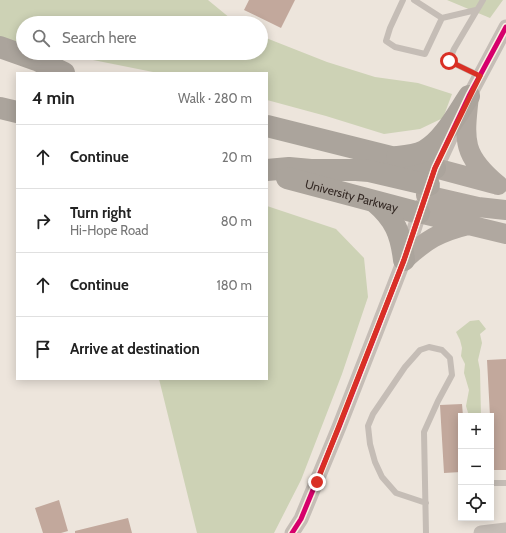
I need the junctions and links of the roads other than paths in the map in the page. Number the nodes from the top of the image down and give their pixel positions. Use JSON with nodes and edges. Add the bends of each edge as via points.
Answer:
{"nodes":[{"id":1,"x":404,"y":0,"type":"edge"},
{"id":2,"x":414,"y":0,"type":"edge"},
{"id":3,"x":483,"y":0,"type":"edge"},
{"id":4,"x":476,"y":10,"type":"junction"},
{"id":5,"x":442,"y":18,"type":"junction"},
{"id":6,"x":506,"y":27,"type":"edge"},
{"id":7,"x":0,"y":47,"type":"edge"},
{"id":8,"x":16,"y":53,"type":"edge"},
{"id":9,"x":0,"y":60,"type":"edge"},
{"id":10,"x":35,"y":60,"type":"edge"},
{"id":11,"x":50,"y":72,"type":"edge"},
{"id":12,"x":62,"y":72,"type":"edge"},
{"id":13,"x":480,"y":76,"type":"junction"},
{"id":14,"x":469,"y":96,"type":"junction"},
{"id":15,"x":0,"y":108,"type":"edge"},
{"id":16,"x":16,"y":112,"type":"edge"},
{"id":17,"x":268,"y":126,"type":"edge"},
{"id":18,"x":392,"y":158,"type":"junction"},
{"id":19,"x":268,"y":172,"type":"edge"},
{"id":20,"x":268,"y":172,"type":"edge"},
{"id":21,"x":502,"y":186,"type":"edge"},
{"id":22,"x":427,"y":190,"type":"junction"},
{"id":23,"x":375,"y":202,"type":"junction"},
{"id":24,"x":506,"y":210,"type":"edge"},
{"id":25,"x":468,"y":225,"type":"junction"},
{"id":26,"x":506,"y":234,"type":"edge"},
{"id":27,"x":404,"y":260,"type":"junction"},
{"id":28,"x":494,"y":483,"type":"edge"},
{"id":29,"x":506,"y":483,"type":"edge"},
{"id":30,"x":426,"y":503,"type":"junction"},
{"id":31,"x":506,"y":530,"type":"edge"},
{"id":32,"x":292,"y":533,"type":"edge"},
{"id":33,"x":426,"y":533,"type":"edge"},
{"id":34,"x":481,"y":533,"type":"edge"}],
"edges":[{"from":1,"to":5,"type":"lane","via":[[386,41],[395,47],[425,54]]},
{"from":2,"to":5,"type":"lane"},
{"from":3,"to":4,"type":"lane"},
{"from":4,"to":5,"type":"lane"},
{"from":4,"to":13,"type":"lane","via":[[449,61]]},
{"from":6,"to":13,"type":"street"},
{"from":7,"to":8,"type":"highway"},
{"from":9,"to":11,"type":"highway"},
{"from":10,"to":12,"type":"highway"},
{"from":13,"to":14,"type":"street"},
{"from":14,"to":18,"type":"highway","via":[[442,136],[432,145],[418,153]]},
{"from":14,"to":21,"type":"highway","via":[[466,127],[468,147],[475,162]]},
{"from":14,"to":22,"type":"street"},
{"from":15,"to":16,"type":"highway"},
{"from":17,"to":18,"type":"highway","name":"University Parkway"},
{"from":18,"to":22,"type":"highway","name":"University Parkway"},
{"from":19,"to":22,"type":"highway","via":[[289,168],[362,171]]},
{"from":20,"to":23,"type":"highway","name":"University Parkway"},
{"from":21,"to":22,"type":"highway","name":"University Parkway"},
{"from":22,"to":23,"type":"highway","name":"University Parkway"},
{"from":22,"to":24,"type":"highway","via":[[478,207]]},
{"from":22,"to":25,"type":"highway","name":"University Parkway"},
{"from":22,"to":27,"type":"street"},
{"from":23,"to":27,"type":"highway","via":[[396,227]]},
{"from":25,"to":26,"type":"highway","name":"University Parkway"},
{"from":25,"to":27,"type":"highway","via":[[448,230],[429,239]]},
{"from":27,"to":32,"type":"street","via":[[317,482]]},
{"from":28,"to":29,"type":"lane"},
{"from":30,"to":30,"type":"lane","via":[[424,432],[452,375],[450,358],[442,350],[429,347],[420,350],[405,367],[373,414],[368,426],[370,444],[382,477],[396,493]]},
{"from":30,"to":33,"type":"lane"},
{"from":31,"to":34,"type":"street"}]}
